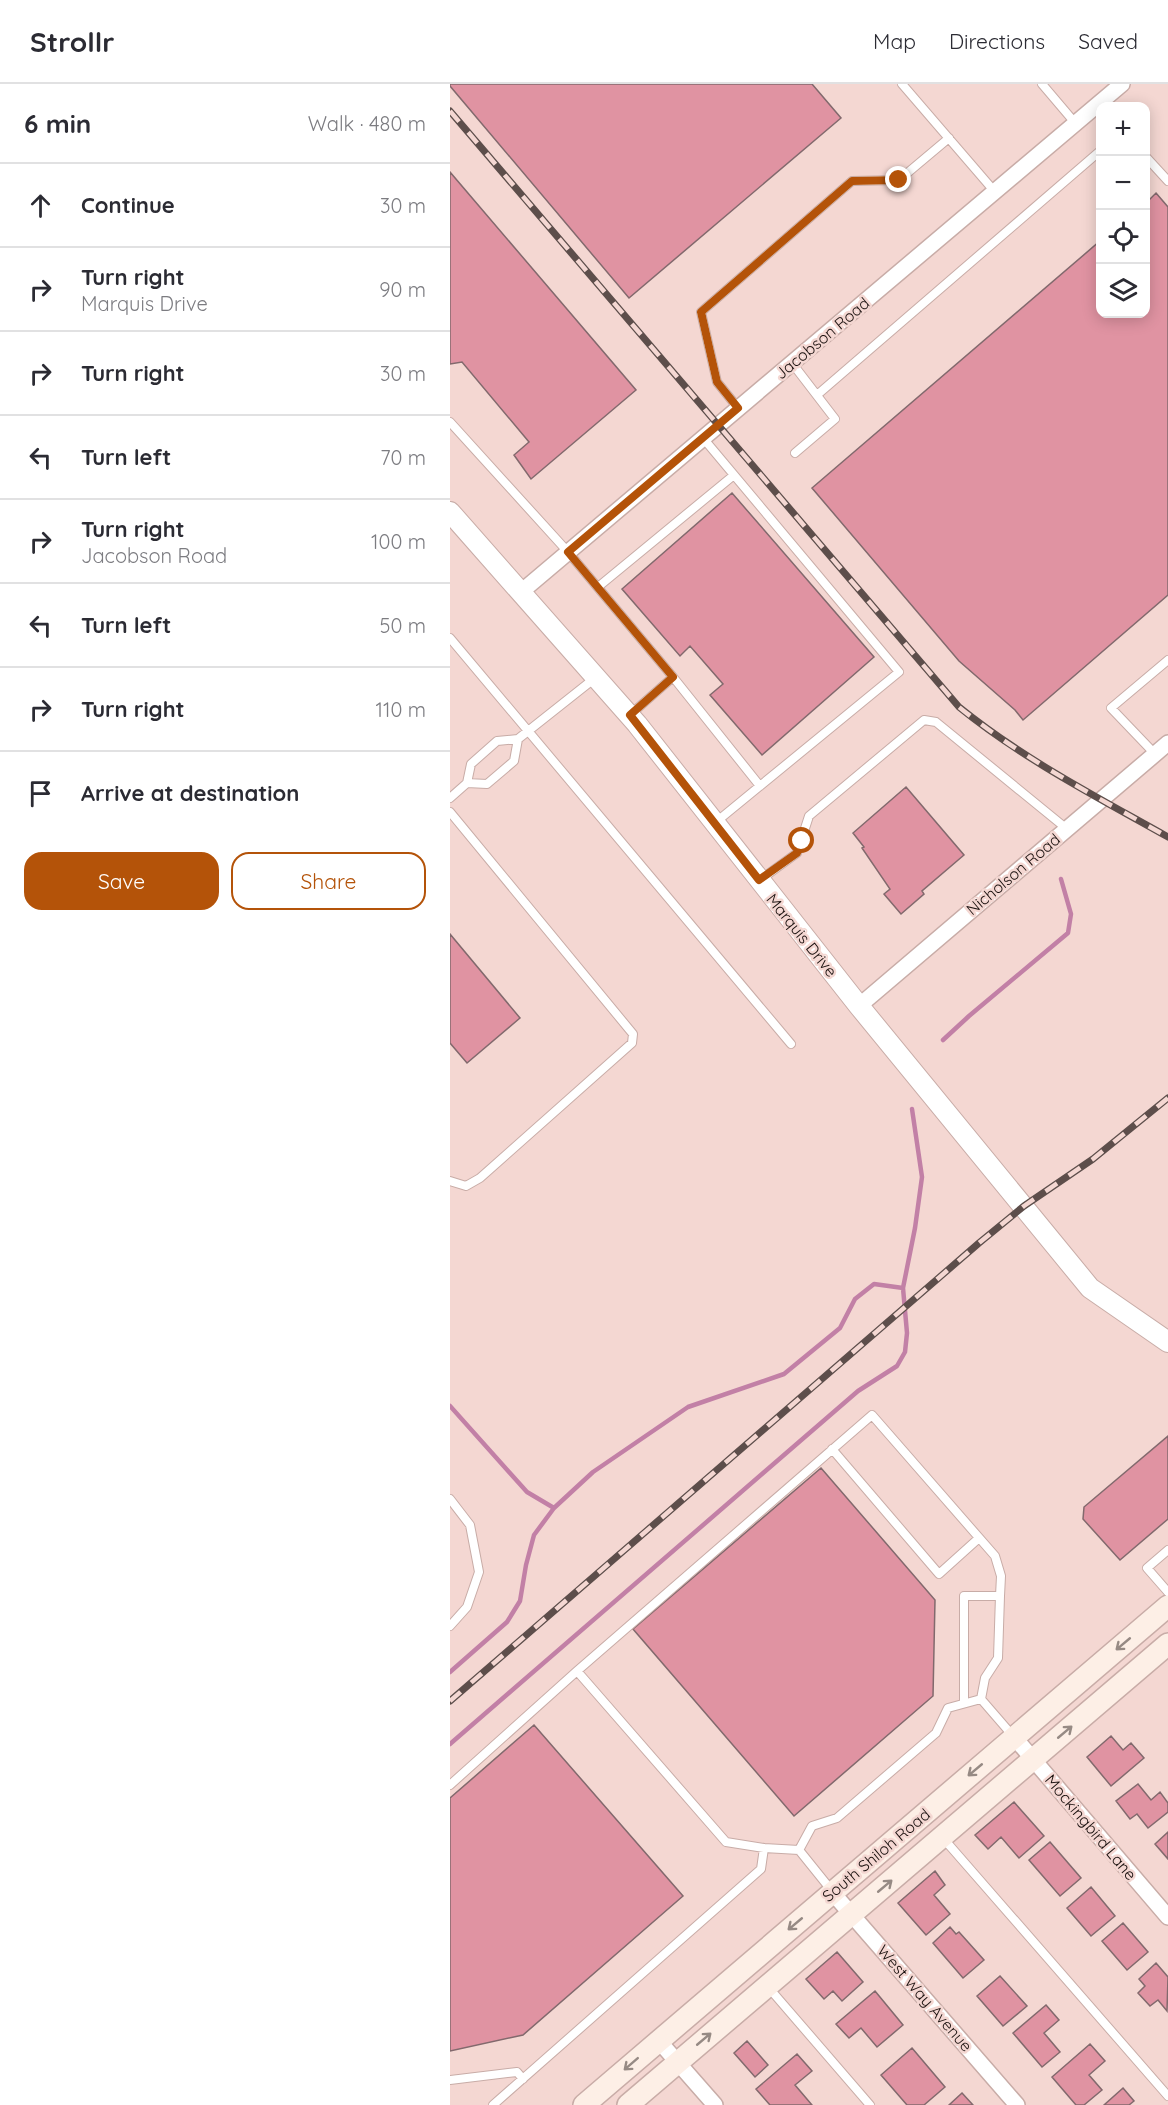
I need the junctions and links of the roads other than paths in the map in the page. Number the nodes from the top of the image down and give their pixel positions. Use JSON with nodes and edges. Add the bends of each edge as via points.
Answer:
{"nodes":[{"id":1,"x":902,"y":84,"type":"edge"},
{"id":2,"x":1042,"y":84,"type":"edge"},
{"id":3,"x":1122,"y":84,"type":"edge"},
{"id":4,"x":1103,"y":102,"type":"edge"},
{"id":5,"x":1096,"y":108,"type":"edge"},
{"id":6,"x":1076,"y":124,"type":"junction"},
{"id":7,"x":949,"y":138,"type":"junction"},
{"id":8,"x":1096,"y":155,"type":"edge"},
{"id":9,"x":1150,"y":161,"type":"edge"},
{"id":10,"x":1168,"y":181,"type":"edge"},
{"id":11,"x":996,"y":192,"type":"junction"},
{"id":12,"x":792,"y":363,"type":"junction"},
{"id":13,"x":817,"y":395,"type":"junction"},
{"id":14,"x":738,"y":408,"type":"junction"},
{"id":15,"x":450,"y":422,"type":"edge"},
{"id":16,"x":703,"y":438,"type":"junction"},
{"id":17,"x":795,"y":453,"type":"dead end"},
{"id":18,"x":734,"y":475,"type":"junction"},
{"id":19,"x":450,"y":512,"type":"edge"},
{"id":20,"x":568,"y":552,"type":"junction"},
{"id":21,"x":598,"y":587,"type":"junction"},
{"id":22,"x":521,"y":592,"type":"junction"},
{"id":23,"x":450,"y":638,"type":"edge"},
{"id":24,"x":1168,"y":660,"type":"edge"},
{"id":25,"x":596,"y":677,"type":"junction"},
{"id":26,"x":673,"y":677,"type":"junction"},
{"id":27,"x":630,"y":715,"type":"junction"},
{"id":28,"x":528,"y":732,"type":"junction"},
{"id":29,"x":518,"y":739,"type":"junction"},
{"id":30,"x":1168,"y":743,"type":"edge"},
{"id":31,"x":1155,"y":754,"type":"junction"},
{"id":32,"x":467,"y":783,"type":"junction"},
{"id":33,"x":760,"y":786,"type":"junction"},
{"id":34,"x":450,"y":798,"type":"edge"},
{"id":35,"x":450,"y":812,"type":"edge"},
{"id":36,"x":714,"y":824,"type":"junction"},
{"id":37,"x":1067,"y":829,"type":"junction"},
{"id":38,"x":759,"y":880,"type":"junction"},
{"id":39,"x":859,"y":1005,"type":"junction"},
{"id":40,"x":791,"y":1044,"type":"dead end"},
{"id":41,"x":450,"y":1181,"type":"edge"},
{"id":42,"x":1168,"y":1342,"type":"edge"},
{"id":43,"x":832,"y":1449,"type":"junction"},
{"id":44,"x":450,"y":1499,"type":"edge"},
{"id":45,"x":979,"y":1538,"type":"junction"},
{"id":46,"x":1168,"y":1550,"type":"edge"},
{"id":47,"x":1168,"y":1592,"type":"edge"},
{"id":48,"x":1000,"y":1596,"type":"junction"},
{"id":49,"x":1168,"y":1606,"type":"edge"},
{"id":50,"x":450,"y":1626,"type":"edge"},
{"id":51,"x":1168,"y":1644,"type":"edge"},
{"id":52,"x":577,"y":1671,"type":"junction"},
{"id":53,"x":981,"y":1699,"type":"junction"},
{"id":54,"x":964,"y":1703,"type":"junction"},
{"id":55,"x":1014,"y":1737,"type":"junction"},
{"id":56,"x":1033,"y":1759,"type":"junction"},
{"id":57,"x":450,"y":1785,"type":"edge"},
{"id":58,"x":942,"y":1837,"type":"junction"},
{"id":59,"x":764,"y":1848,"type":"junction"},
{"id":60,"x":799,"y":1850,"type":"junction"},
{"id":61,"x":832,"y":1892,"type":"junction"},
{"id":62,"x":852,"y":1914,"type":"junction"},
{"id":63,"x":1168,"y":1917,"type":"edge"},
{"id":64,"x":767,"y":1986,"type":"junction"},
{"id":65,"x":657,"y":2040,"type":"junction"},
{"id":66,"x":677,"y":2063,"type":"junction"},
{"id":67,"x":524,"y":2079,"type":"junction"},
{"id":68,"x":450,"y":2080,"type":"edge"},
{"id":69,"x":1168,"y":2096,"type":"edge"},
{"id":70,"x":493,"y":2105,"type":"edge"},
{"id":71,"x":584,"y":2105,"type":"edge"},
{"id":72,"x":628,"y":2105,"type":"edge"},
{"id":73,"x":715,"y":2105,"type":"edge"},
{"id":74,"x":870,"y":2105,"type":"edge"},
{"id":75,"x":1017,"y":2105,"type":"edge"}],
"edges":[{"from":1,"to":7,"type":"lane"},
{"from":2,"to":6,"type":"lane"},
{"from":3,"to":4,"type":"street","name":"Jacobson Road"},
{"from":5,"to":6,"type":"street","name":"Jacobson Road"},
{"from":6,"to":11,"type":"street","name":"Jacobson Road"},
{"from":7,"to":11,"type":"lane"},
{"from":7,"to":14,"type":"lane","via":[[899,180],[852,181],[701,312],[717,382]]},
{"from":8,"to":13,"type":"lane"},
{"from":9,"to":10,"type":"lane"},
{"from":11,"to":12,"type":"street","name":"Jacobson Road"},
{"from":12,"to":13,"type":"lane"},
{"from":12,"to":14,"type":"street","name":"Jacobson Road"},
{"from":13,"to":17,"type":"lane","via":[[835,419]]},
{"from":14,"to":16,"type":"street","name":"Jacobson Road"},
{"from":15,"to":20,"type":"lane"},
{"from":16,"to":18,"type":"lane"},
{"from":16,"to":20,"type":"street","name":"Jacobson Road"},
{"from":18,"to":21,"type":"lane"},
{"from":18,"to":33,"type":"lane","via":[[899,672]]},
{"from":19,"to":22,"type":"street","name":"Marquis Drive"},
{"from":20,"to":21,"type":"lane"},
{"from":20,"to":22,"type":"street","name":"Jacobson Road"},
{"from":21,"to":26,"type":"lane"},
{"from":22,"to":25,"type":"street","name":"Marquis Drive"},
{"from":23,"to":28,"type":"lane"},
{"from":24,"to":31,"type":"lane","via":[[1111,708]]},
{"from":25,"to":27,"type":"street","name":"Marquis Drive"},
{"from":25,"to":28,"type":"lane"},
{"from":26,"to":27,"type":"lane"},
{"from":26,"to":33,"type":"lane"},
{"from":27,"to":36,"type":"street","name":"Marquis Drive"},
{"from":28,"to":29,"type":"lane"},
{"from":28,"to":40,"type":"lane"},
{"from":29,"to":32,"type":"lane","via":[[497,741],[471,764]]},
{"from":29,"to":32,"type":"lane","via":[[514,761],[487,784]]},
{"from":30,"to":31,"type":"street","name":"Nicholson Road"},
{"from":31,"to":37,"type":"street","name":"Nicholson Road"},
{"from":32,"to":34,"type":"lane"},
{"from":33,"to":36,"type":"lane"},
{"from":35,"to":41,"type":"lane","via":[[633,1034],[632,1043],[480,1178],[466,1186]]},
{"from":36,"to":38,"type":"street","name":"Marquis Drive"},
{"from":37,"to":38,"type":"lane","via":[[936,722],[924,720],[810,816],[797,853]]},
{"from":37,"to":39,"type":"street","name":"Nicholson Road"},
{"from":38,"to":39,"type":"street","name":"Marquis Drive"},
{"from":39,"to":42,"type":"street","name":"Marquis Drive","via":[[1090,1288]]},
{"from":43,"to":45,"type":"lane","via":[[872,1415]]},
{"from":43,"to":45,"type":"lane","via":[[939,1574]]},
{"from":43,"to":52,"type":"lane"},
{"from":44,"to":50,"type":"lane","via":[[471,1525],[479,1572],[467,1607]]},
{"from":45,"to":48,"type":"lane","via":[[995,1556],[1001,1576]]},
{"from":46,"to":47,"type":"lane","via":[[1147,1568]]},
{"from":48,"to":53,"type":"lane","via":[[998,1658],[985,1678]]},
{"from":48,"to":54,"type":"lane","via":[[964,1596]]},
{"from":49,"to":55,"type":"main road","name":"South Shiloh Road","one_way":true},
{"from":56,"to":51,"type":"main road","name":"South Shiloh Road","one_way":true},
{"from":52,"to":57,"type":"lane"},
{"from":52,"to":59,"type":"lane","via":[[726,1842]]},
{"from":53,"to":54,"type":"lane"},
{"from":53,"to":55,"type":"lane"},
{"from":54,"to":60,"type":"lane","via":[[948,1708],[936,1733],[837,1818],[813,1826]]},
{"from":55,"to":56,"type":"street","name":"Mockingbird Lane"},
{"from":55,"to":61,"type":"main road","name":"South Shiloh Road","one_way":true},
{"from":56,"to":58,"type":"main road","name":"South Shiloh Road"},
{"from":56,"to":63,"type":"street","name":"Mockingbird Lane"},
{"from":62,"to":58,"type":"main road","name":"South Shiloh Road","one_way":true},
{"from":58,"to":69,"type":"lane"},
{"from":59,"to":60,"type":"lane"},
{"from":59,"to":67,"type":"lane","via":[[761,1869]]},
{"from":60,"to":61,"type":"lane"},
{"from":61,"to":62,"type":"street","name":"West Way Avenue"},
{"from":61,"to":65,"type":"main road","name":"South Shiloh Road","one_way":true},
{"from":62,"to":64,"type":"main road","name":"South Shiloh Road"},
{"from":62,"to":75,"type":"street","name":"West Way Avenue"},
{"from":66,"to":64,"type":"main road","name":"South Shiloh Road","one_way":true},
{"from":64,"to":74,"type":"lane"},
{"from":65,"to":66,"type":"street"},
{"from":65,"to":71,"type":"main road","name":"South Shiloh Road","one_way":true},
{"from":66,"to":72,"type":"main road","name":"South Shiloh Road"},
{"from":66,"to":73,"type":"street"},
{"from":67,"to":68,"type":"lane","via":[[517,2072]]},
{"from":67,"to":70,"type":"lane"}]}
